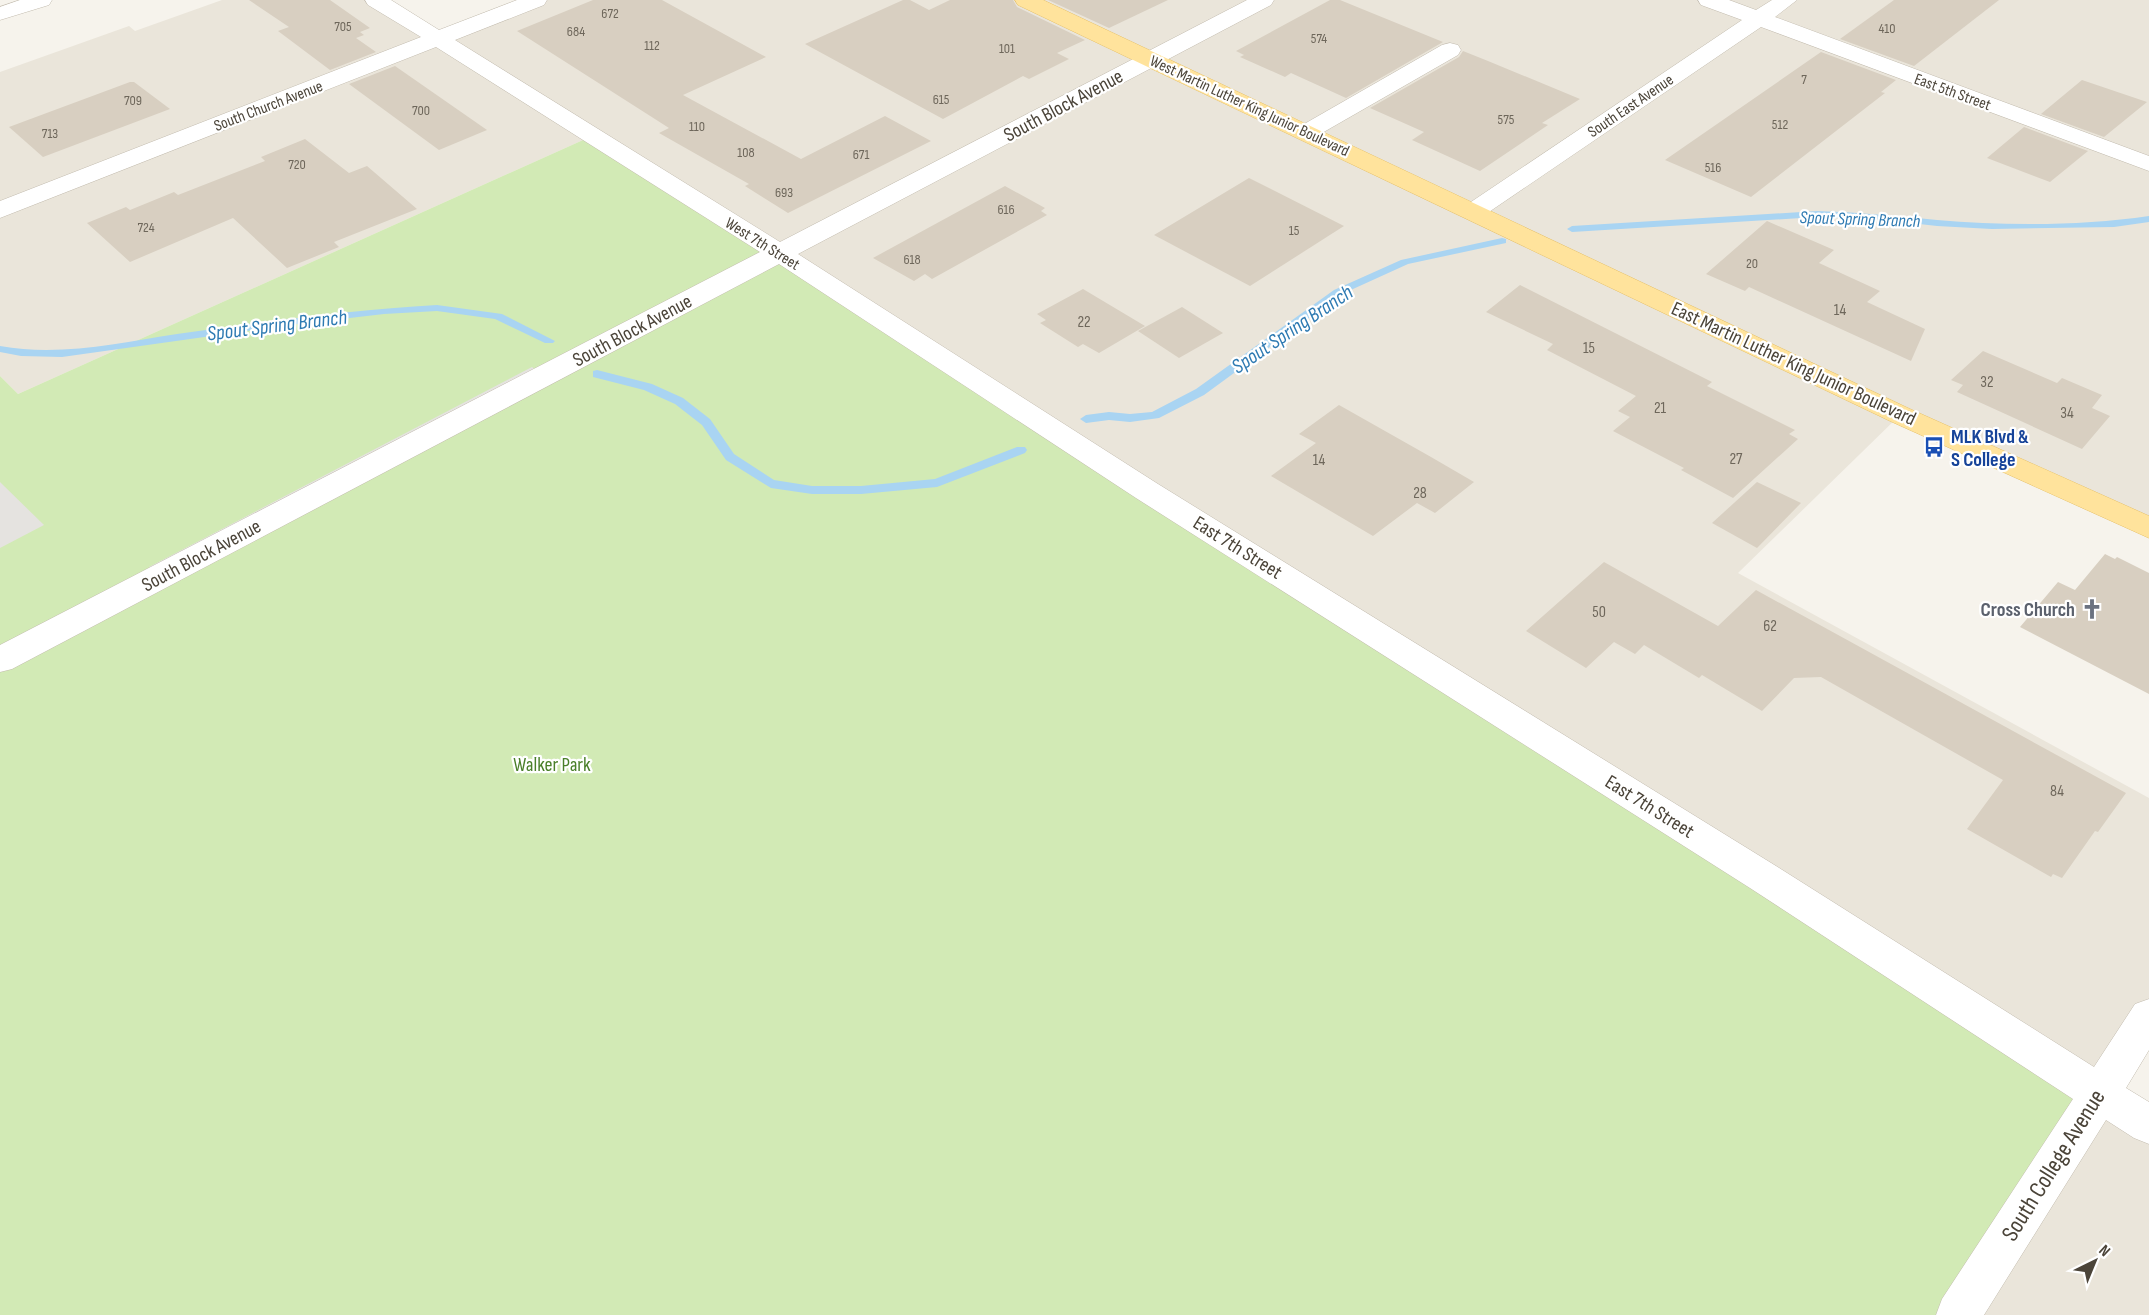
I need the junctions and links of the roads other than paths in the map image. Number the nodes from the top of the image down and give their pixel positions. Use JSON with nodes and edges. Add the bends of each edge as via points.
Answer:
{"nodes":[{"id":1,"x":41,"y":0,"type":"edge"},
{"id":2,"x":376,"y":0,"type":"edge"},
{"id":3,"x":536,"y":0,"type":"edge"},
{"id":4,"x":1026,"y":0,"type":"edge"},
{"id":5,"x":1263,"y":0,"type":"edge"},
{"id":6,"x":1709,"y":0,"type":"edge"},
{"id":7,"x":1786,"y":0,"type":"edge"},
{"id":8,"x":0,"y":14,"type":"edge"},
{"id":9,"x":1758,"y":18,"type":"junction"},
{"id":10,"x":436,"y":40,"type":"junction"},
{"id":11,"x":1450,"y":50,"type":"dead end"},
{"id":12,"x":1152,"y":59,"type":"junction"},
{"id":13,"x":1307,"y":132,"type":"junction"},
{"id":14,"x":2149,"y":164,"type":"edge"},
{"id":15,"x":0,"y":210,"type":"edge"},
{"id":16,"x":1474,"y":210,"type":"junction"},
{"id":17,"x":780,"y":253,"type":"junction"},
{"id":18,"x":1148,"y":491,"type":"joint"},
{"id":19,"x":2149,"y":528,"type":"edge"},
{"id":20,"x":0,"y":660,"type":"edge"},
{"id":21,"x":2149,"y":1016,"type":"edge"},
{"id":22,"x":2098,"y":1092,"type":"junction"},
{"id":23,"x":2149,"y":1125,"type":"edge"},
{"id":24,"x":1958,"y":1315,"type":"edge"}],
"edges":[{"from":1,"to":8,"type":"street"},
{"from":2,"to":10,"type":"street","name":"West 7th Street"},
{"from":3,"to":10,"type":"street","name":"South Church Avenue"},
{"from":4,"to":12,"type":"main road","name":"West Martin Luther King Junior Boulevard"},
{"from":5,"to":12,"type":"street","name":"South Block Avenue"},
{"from":6,"to":9,"type":"street","name":"East 5th Street"},
{"from":7,"to":9,"type":"street","name":"South East Avenue"},
{"from":9,"to":14,"type":"street","name":"East 5th Street"},
{"from":9,"to":16,"type":"street","name":"South East Avenue"},
{"from":10,"to":15,"type":"street","name":"South Church Avenue"},
{"from":10,"to":17,"type":"street","name":"West 7th Street"},
{"from":11,"to":13,"type":"street"},
{"from":12,"to":13,"type":"main road","name":"West Martin Luther King Junior Boulevard"},
{"from":12,"to":17,"type":"street","name":"South Block Avenue"},
{"from":13,"to":16,"type":"main road","name":"West Martin Luther King Junior Boulevard"},
{"from":16,"to":19,"type":"main road","name":"East Martin Luther King Junior Boulevard","via":[[1900,415]]},
{"from":17,"to":18,"type":"street","name":"West 7th Street"},
{"from":17,"to":20,"type":"street","name":"South Block Avenue"},
{"from":18,"to":22,"type":"street","name":"East 7th Street"},
{"from":21,"to":22,"type":"street","name":"South College Avenue"},
{"from":22,"to":23,"type":"street","name":"East 7th Street"},
{"from":22,"to":24,"type":"street","name":"South College Avenue"}]}
